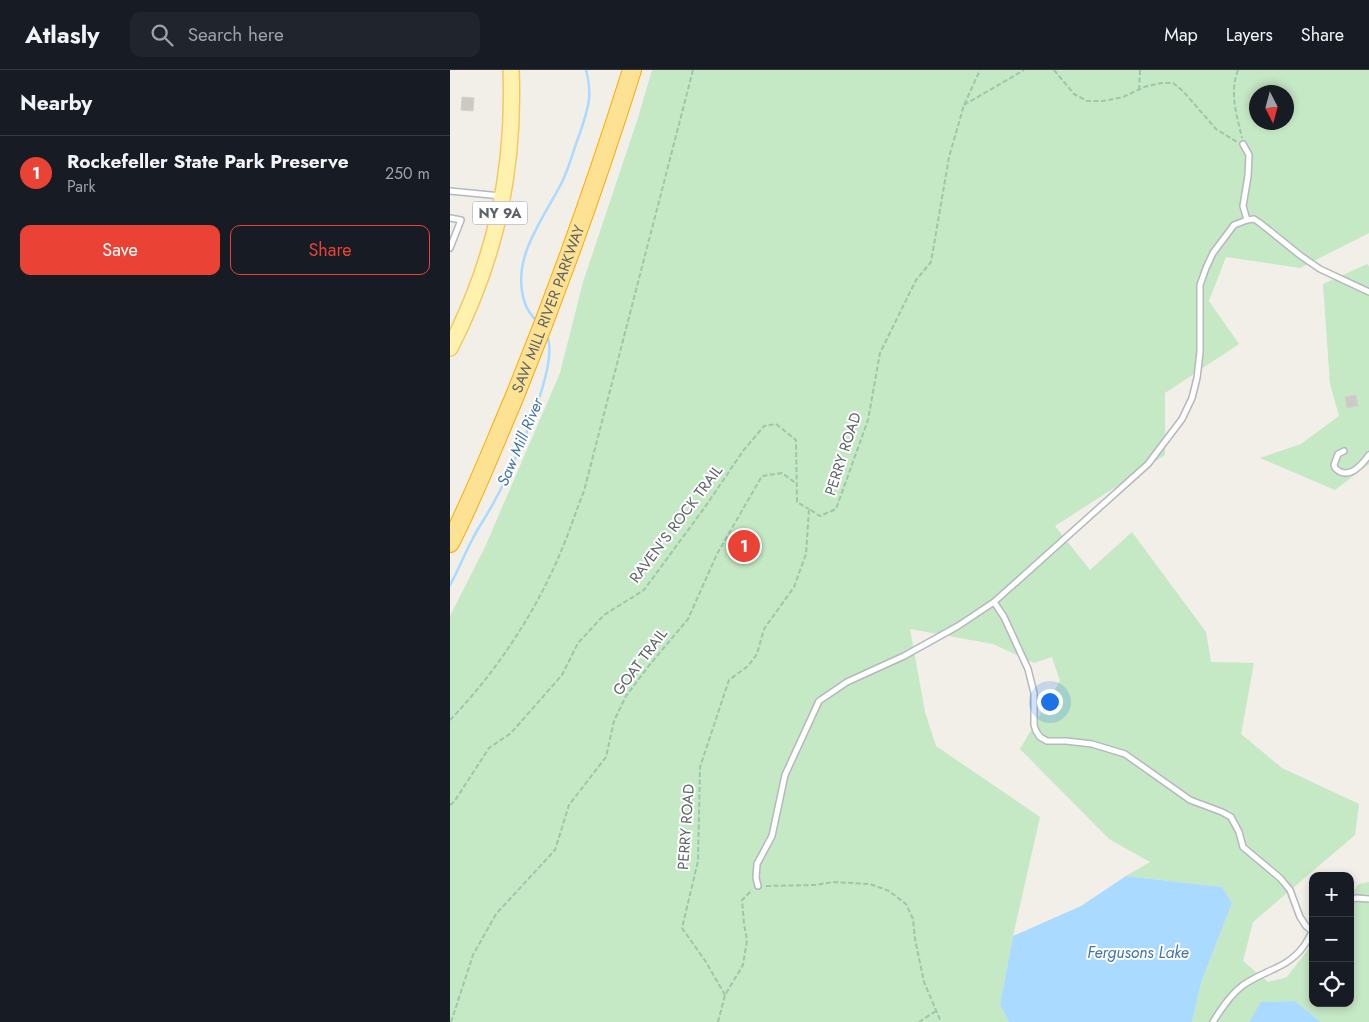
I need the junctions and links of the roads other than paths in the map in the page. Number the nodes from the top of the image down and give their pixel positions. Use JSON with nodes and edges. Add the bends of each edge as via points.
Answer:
{"nodes":[{"id":1,"x":512,"y":70,"type":"edge"},
{"id":2,"x":620,"y":70,"type":"edge"},
{"id":3,"x":632,"y":70,"type":"edge"},
{"id":4,"x":1243,"y":144,"type":"road end"},
{"id":5,"x":450,"y":191,"type":"edge"},
{"id":6,"x":504,"y":196,"type":"junction"},
{"id":7,"x":450,"y":218,"type":"edge"},
{"id":8,"x":1247,"y":220,"type":"junction"},
{"id":9,"x":451,"y":244,"type":"edge"},
{"id":10,"x":1369,"y":292,"type":"edge"},
{"id":11,"x":538,"y":323,"type":"junction"},
{"id":12,"x":450,"y":348,"type":"edge"},
{"id":13,"x":1344,"y":451,"type":"dead end"},
{"id":14,"x":1369,"y":455,"type":"edge"},
{"id":15,"x":450,"y":518,"type":"edge"},
{"id":16,"x":450,"y":543,"type":"edge"},
{"id":17,"x":994,"y":602,"type":"junction"},
{"id":18,"x":758,"y":886,"type":"road end"},
{"id":19,"x":1354,"y":899,"type":"edge"},
{"id":20,"x":1369,"y":899,"type":"edge"},
{"id":21,"x":1309,"y":928,"type":"edge"},
{"id":22,"x":1309,"y":937,"type":"edge"},
{"id":23,"x":1213,"y":1022,"type":"edge"}],
"edges":[{"from":1,"to":6,"type":"main road","number":"NY 9A","via":[[512,131]]},
{"from":2,"to":11,"type":"highway","name":"SAW MILL RIVER PARKWAY"},
{"from":3,"to":11,"type":"highway","name":"SAW MILL RIVER PARKWAY","via":[[584,215]]},
{"from":4,"to":8,"type":"lane","via":[[1249,155],[1243,206]]},
{"from":5,"to":6,"type":"lane"},
{"from":6,"to":12,"type":"main road","number":"NY 9A","via":[[483,273]]},
{"from":7,"to":9,"type":"lane","via":[[461,220]]},
{"from":8,"to":10,"type":"lane","via":[[1254,219],[1260,223],[1320,270]]},
{"from":8,"to":17,"type":"lane","via":[[1234,225],[1213,253],[1200,285],[1197,378],[1182,419],[1148,464]]},
{"from":11,"to":15,"type":"highway","name":"SAW MILL RIVER PARKWAY"},
{"from":11,"to":16,"type":"highway","name":"SAW MILL RIVER PARKWAY","via":[[476,489]]},
{"from":13,"to":14,"type":"lane","via":[[1338,454],[1334,465],[1342,473],[1355,470]]},
{"from":17,"to":18,"type":"lane","via":[[958,626],[904,656],[846,682],[818,701],[784,775],[772,836],[757,864]]},
{"from":17,"to":21,"type":"lane","via":[[1028,669],[1034,693],[1034,725],[1040,737],[1047,742],[1066,740],[1126,754],[1190,800],[1231,817],[1243,847],[1290,890],[1300,916]]},
{"from":19,"to":20,"type":"lane"},
{"from":22,"to":23,"type":"lane","via":[[1291,959],[1240,987]]}]}
